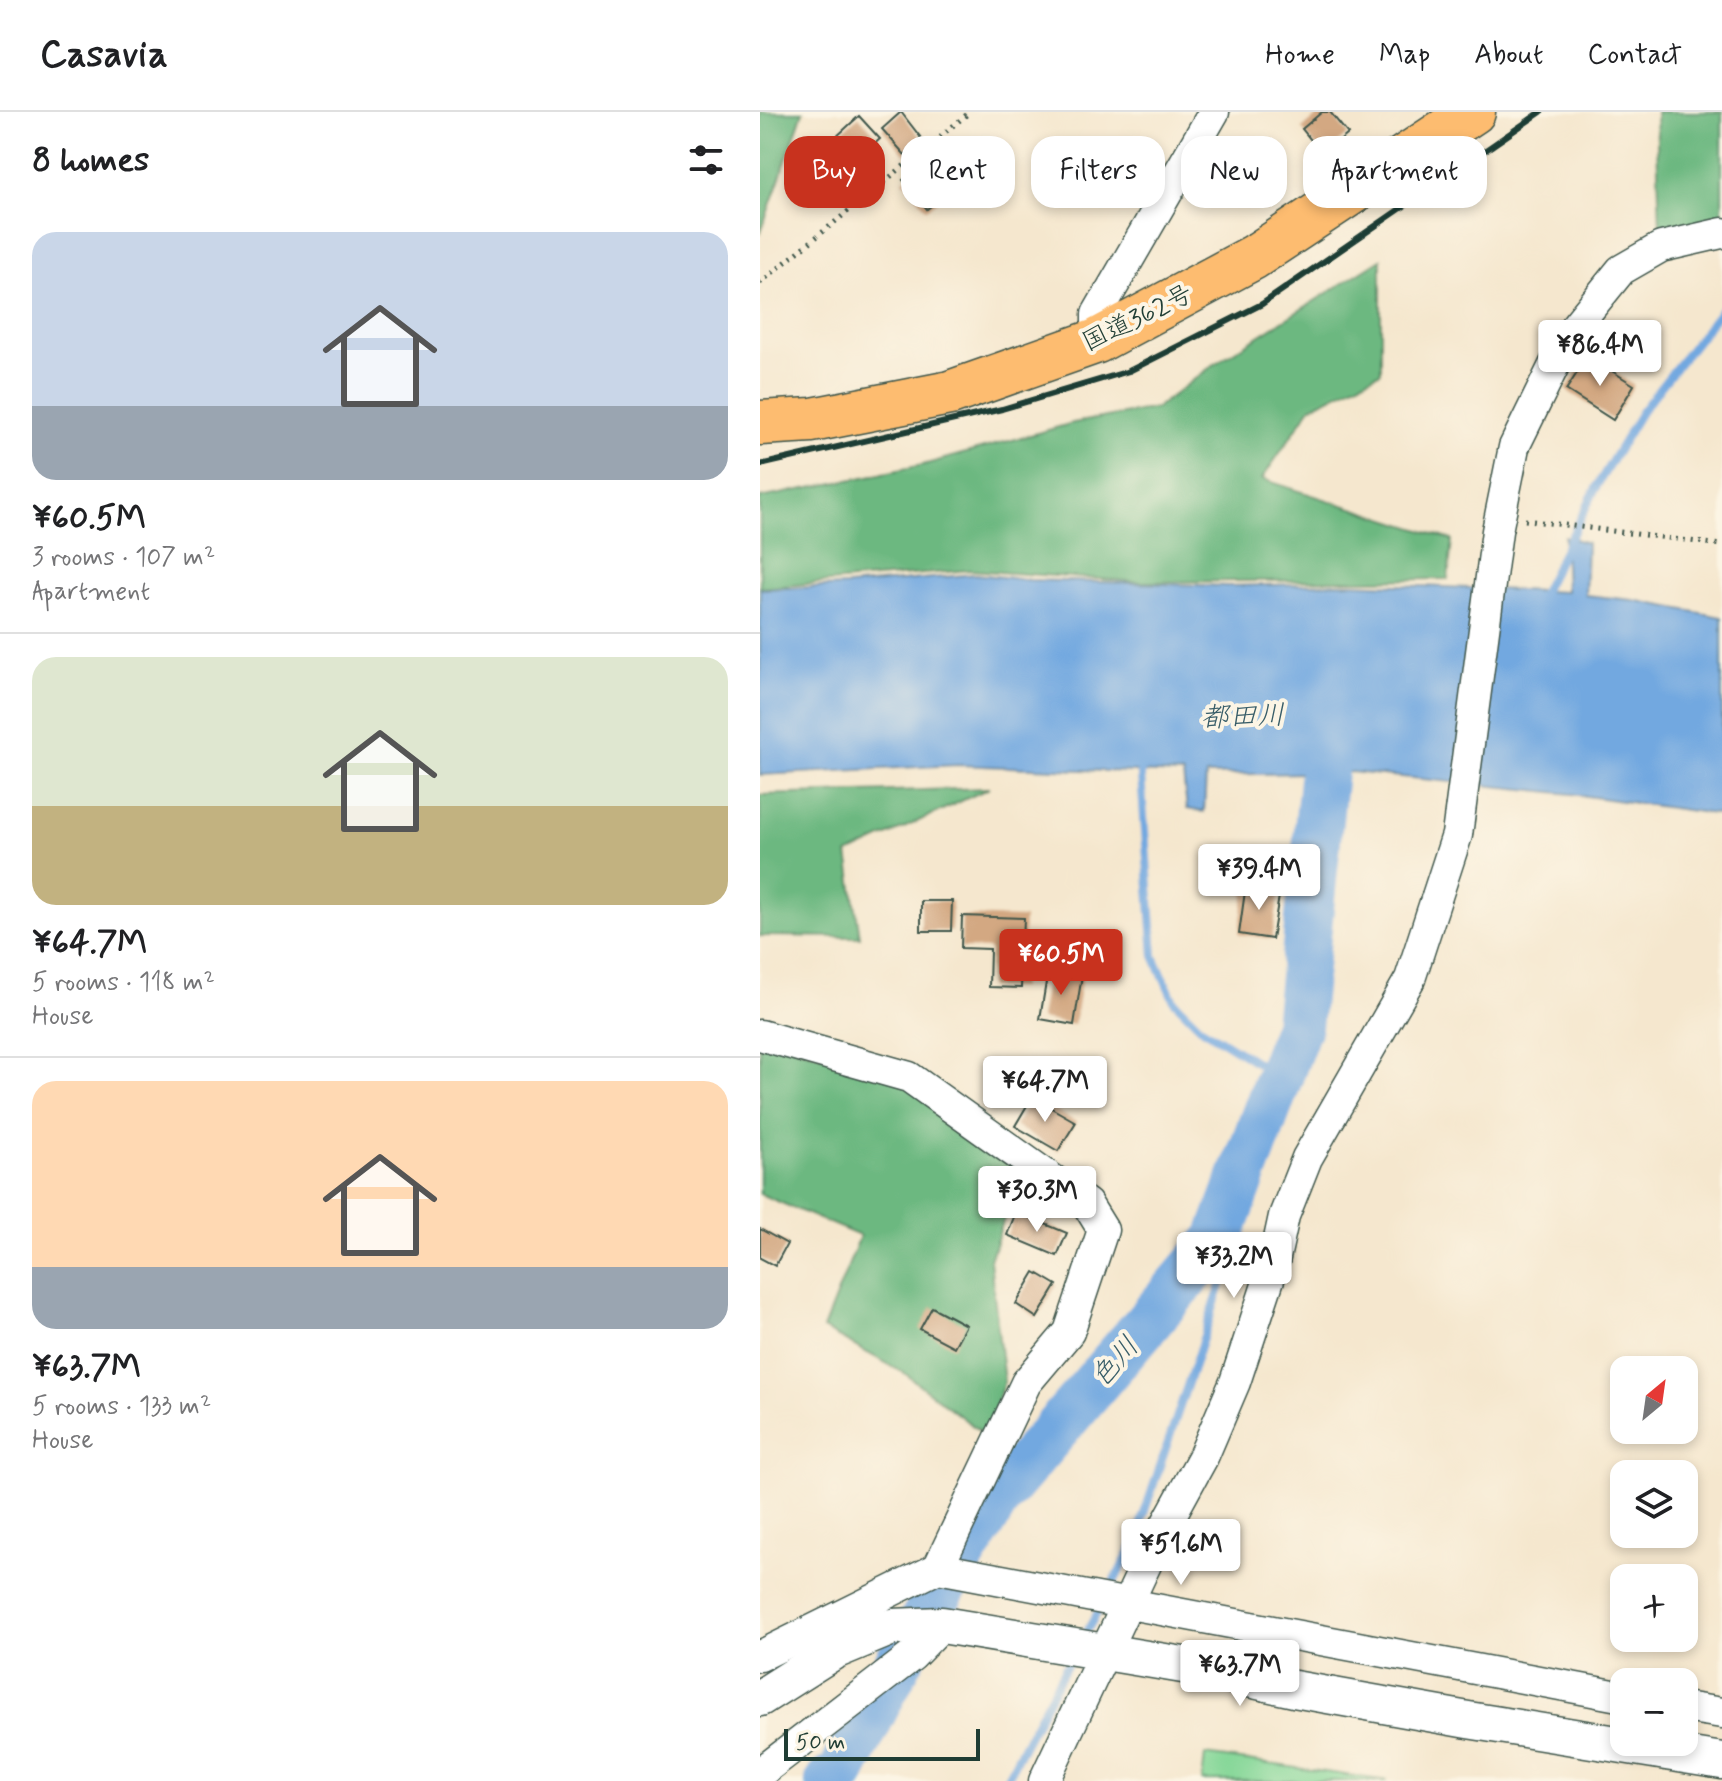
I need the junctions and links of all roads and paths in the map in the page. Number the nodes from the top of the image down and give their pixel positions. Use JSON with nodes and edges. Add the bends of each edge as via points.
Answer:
{"nodes":[{"id":1,"x":970,"y":112,"type":"edge"},
{"id":2,"x":1214,"y":112,"type":"edge"},
{"id":3,"x":1473,"y":112,"type":"edge"},
{"id":4,"x":1722,"y":233,"type":"edge"},
{"id":5,"x":760,"y":283,"type":"edge"},
{"id":6,"x":1097,"y":341,"type":"junction"},
{"id":7,"x":760,"y":423,"type":"edge"},
{"id":8,"x":1499,"y":524,"type":"junction"},
{"id":9,"x":1722,"y":545,"type":"edge"},
{"id":10,"x":760,"y":1035,"type":"edge"},
{"id":11,"x":938,"y":1568,"type":"junction"},
{"id":12,"x":1129,"y":1605,"type":"junction"},
{"id":13,"x":942,"y":1625,"type":"junction"},
{"id":14,"x":1106,"y":1651,"type":"junction"},
{"id":15,"x":760,"y":1656,"type":"edge"},
{"id":16,"x":1610,"y":1694,"type":"edge"},
{"id":17,"x":760,"y":1698,"type":"edge"},
{"id":18,"x":1698,"y":1709,"type":"edge"},
{"id":19,"x":1722,"y":1713,"type":"edge"},
{"id":20,"x":1722,"y":1761,"type":"edge"},
{"id":21,"x":760,"y":1773,"type":"edge"},
{"id":22,"x":1044,"y":1781,"type":"edge"}],
"edges":[{"from":1,"to":5,"type":"path"},
{"from":2,"to":6,"type":"street","via":[[1097,314]]},
{"from":3,"to":6,"type":"highway","name":"国道362号","via":[[1254,257]]},
{"from":4,"to":8,"type":"street","via":[[1661,247],[1621,270],[1570,333],[1514,447]]},
{"from":6,"to":7,"type":"highway","name":"国道362号","via":[[950,393],[812,420]]},
{"from":8,"to":9,"type":"path","via":[[1566,525]]},
{"from":8,"to":12,"type":"street","via":[[1457,835],[1410,979],[1307,1158],[1284,1216],[1235,1382]]},
{"from":10,"to":11,"type":"street","via":[[909,1077],[1087,1204],[1103,1230],[1069,1332],[1026,1383]]},
{"from":11,"to":12,"type":"street"},
{"from":11,"to":15,"type":"street"},
{"from":12,"to":14,"type":"street"},
{"from":12,"to":16,"type":"street"},
{"from":13,"to":14,"type":"street"},
{"from":13,"to":17,"type":"street","via":[[892,1627],[834,1651]]},
{"from":13,"to":21,"type":"street","via":[[912,1656]]},
{"from":14,"to":20,"type":"street","via":[[1323,1694]]},
{"from":14,"to":22,"type":"street"},
{"from":18,"to":19,"type":"street"}]}
